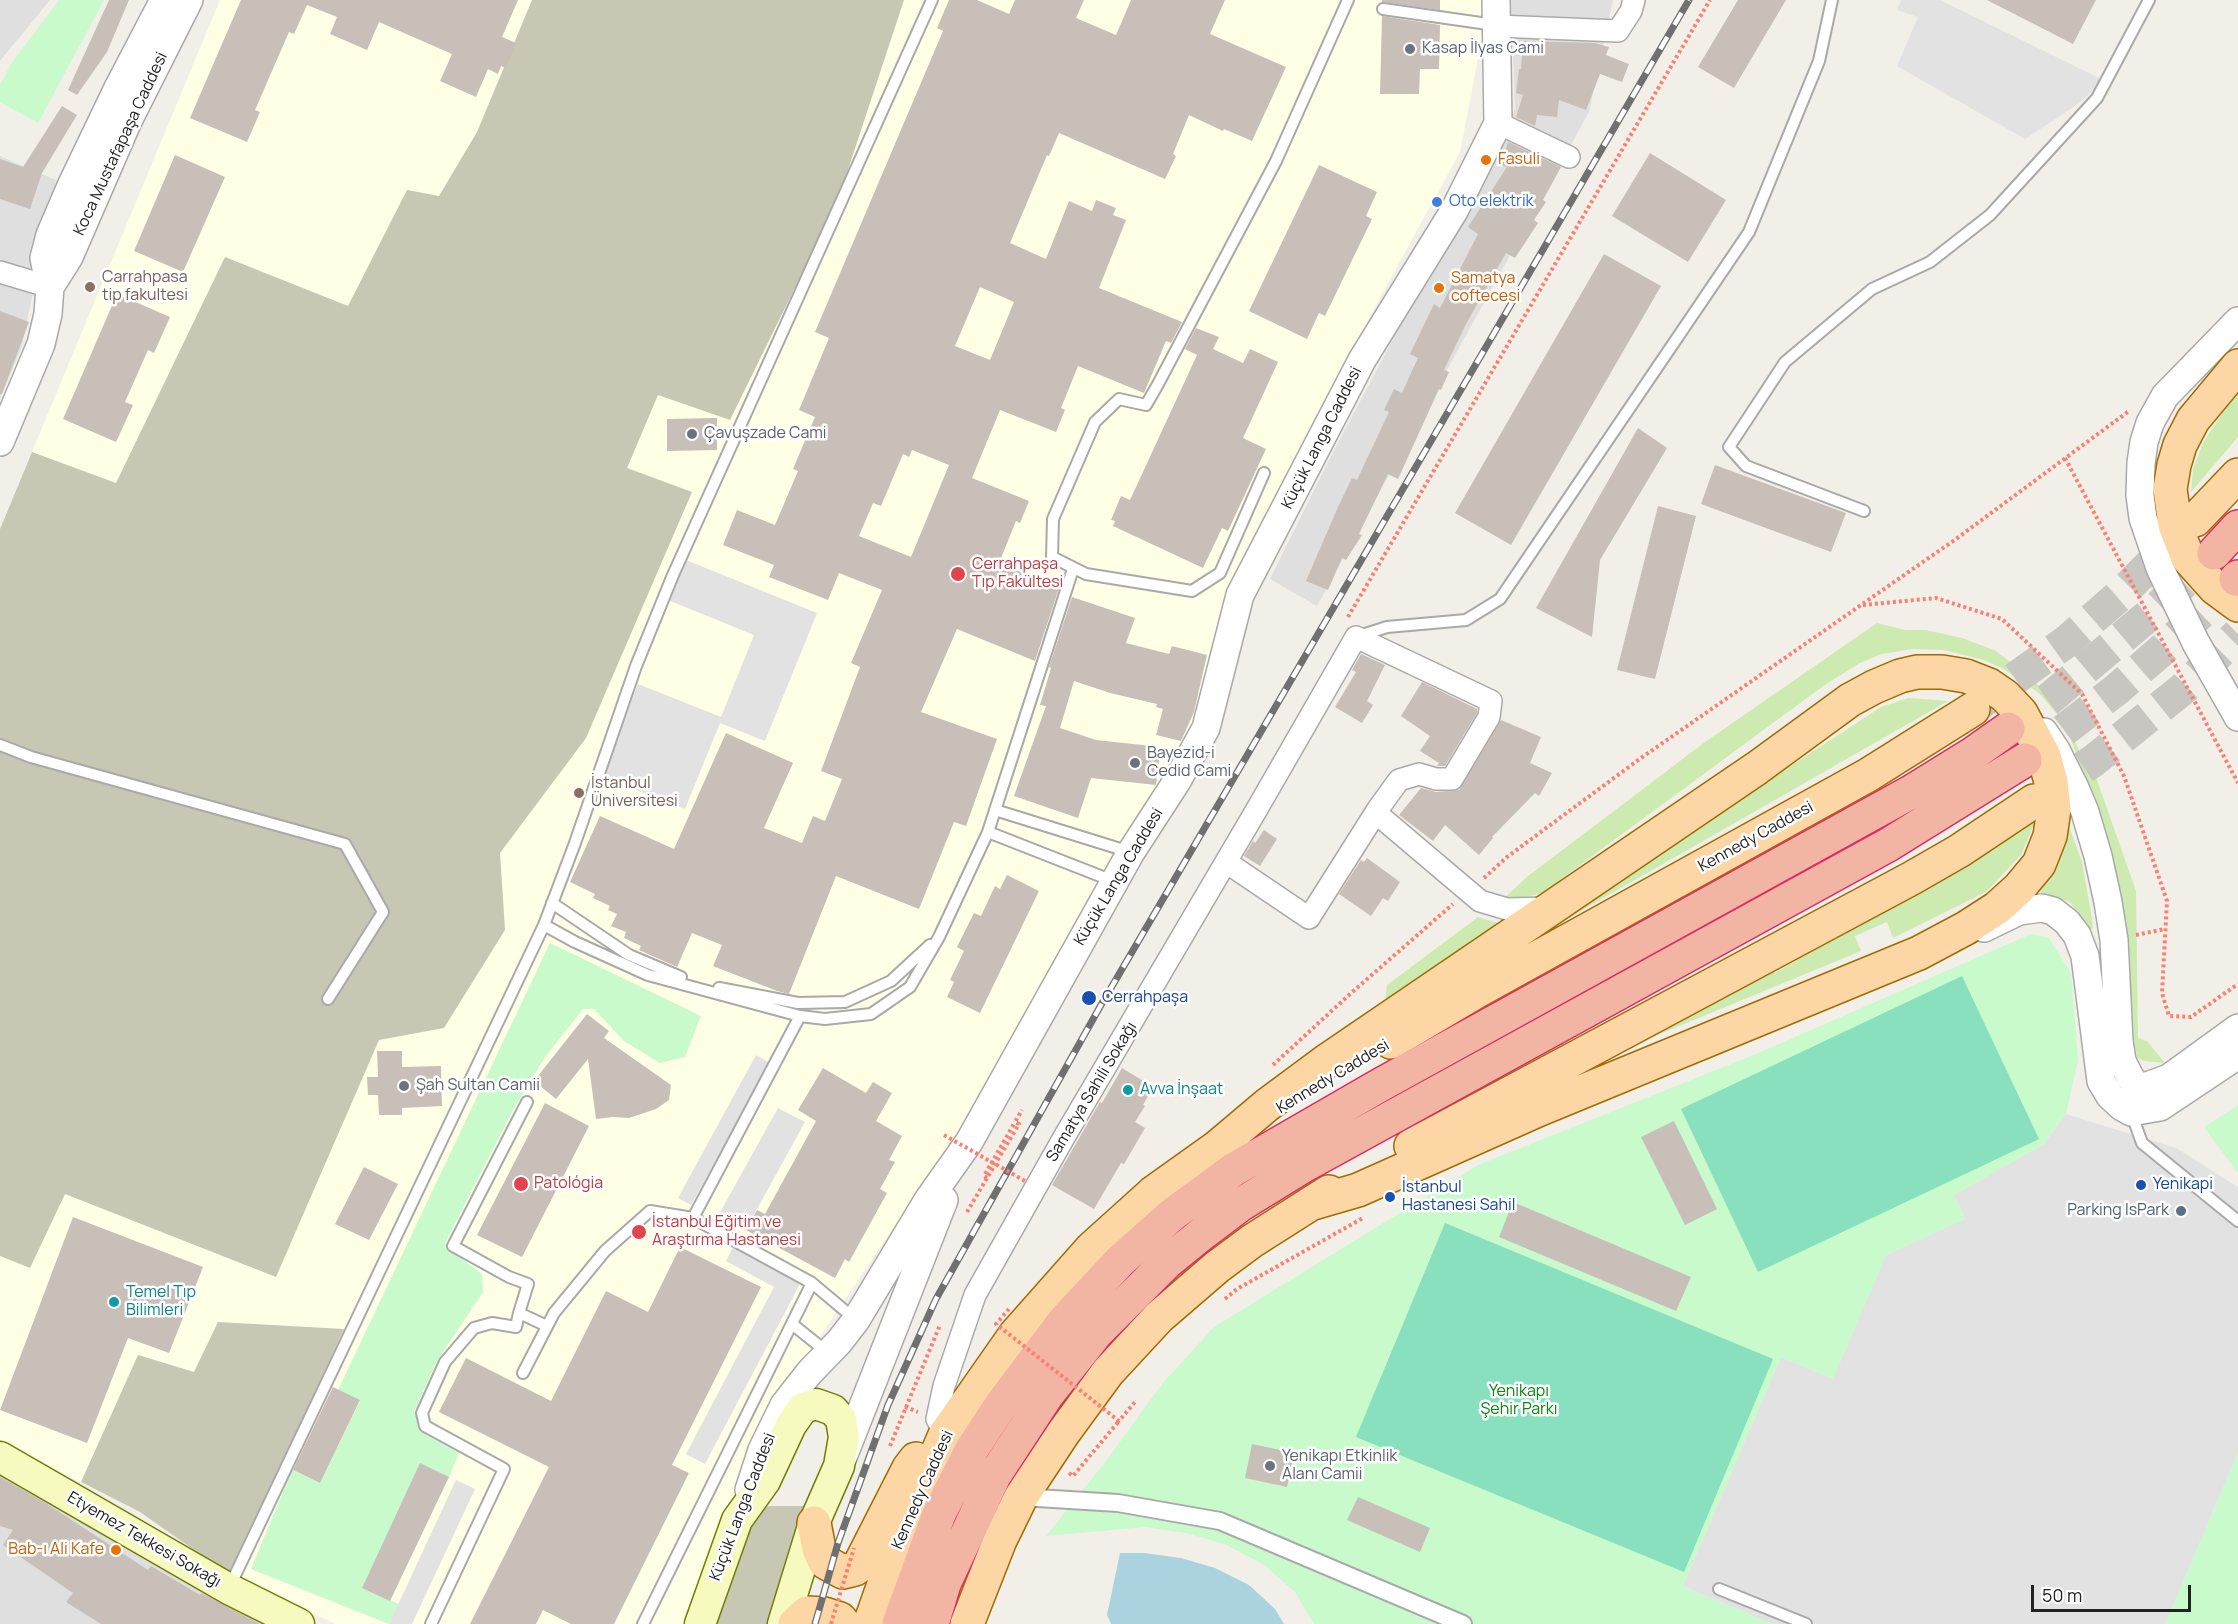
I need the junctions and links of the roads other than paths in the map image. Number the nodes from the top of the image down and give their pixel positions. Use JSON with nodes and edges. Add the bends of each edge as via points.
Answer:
{"nodes":[{"id":1,"x":164,"y":0,"type":"edge"},
{"id":2,"x":189,"y":0,"type":"edge"},
{"id":3,"x":932,"y":0,"type":"edge"},
{"id":4,"x":1348,"y":0,"type":"edge"},
{"id":5,"x":1634,"y":0,"type":"edge"},
{"id":6,"x":1832,"y":0,"type":"edge"},
{"id":7,"x":2149,"y":0,"type":"edge"},
{"id":8,"x":1383,"y":9,"type":"dead end"},
{"id":9,"x":1496,"y":13,"type":"edge"},
{"id":10,"x":1498,"y":123,"type":"junction"},
{"id":11,"x":1569,"y":157,"type":"dead end"},
{"id":12,"x":0,"y":272,"type":"edge"},
{"id":13,"x":50,"y":287,"type":"junction"},
{"id":14,"x":2238,"y":321,"type":"edge"},
{"id":15,"x":2238,"y":366,"type":"edge"},
{"id":16,"x":0,"y":441,"type":"edge"},
{"id":17,"x":1264,"y":473,"type":"dead end"},
{"id":18,"x":2238,"y":475,"type":"edge"},
{"id":19,"x":1864,"y":511,"type":"dead end"},
{"id":20,"x":2195,"y":520,"type":"tunnel mouth"},
{"id":21,"x":2238,"y":527,"type":"edge"},
{"id":22,"x":2214,"y":553,"type":"tunnel mouth"},
{"id":23,"x":1073,"y":569,"type":"junction"},
{"id":24,"x":2237,"y":587,"type":"edge"},
{"id":25,"x":1356,"y":637,"type":"junction"},
{"id":26,"x":2005,"y":696,"type":"junction"},
{"id":27,"x":1973,"y":709,"type":"tunnel mouth"},
{"id":28,"x":2238,"y":717,"type":"edge"},
{"id":29,"x":2008,"y":729,"type":"tunnel mouth"},
{"id":30,"x":0,"y":745,"type":"edge"},
{"id":31,"x":2025,"y":760,"type":"tunnel mouth"},
{"id":32,"x":2034,"y":801,"type":"tunnel mouth"},
{"id":33,"x":995,"y":810,"type":"junction"},
{"id":34,"x":1376,"y":813,"type":"junction"},
{"id":35,"x":988,"y":832,"type":"junction"},
{"id":36,"x":1131,"y":852,"type":"junction"},
{"id":37,"x":1226,"y":862,"type":"junction"},
{"id":38,"x":1114,"y":881,"type":"junction"},
{"id":39,"x":552,"y":903,"type":"junction"},
{"id":40,"x":1549,"y":908,"type":"junction"},
{"id":41,"x":544,"y":925,"type":"junction"},
{"id":42,"x":939,"y":937,"type":"junction"},
{"id":43,"x":1919,"y":953,"type":"junction"},
{"id":44,"x":328,"y":999,"type":"dead end"},
{"id":45,"x":800,"y":1016,"type":"junction"},
{"id":46,"x":2238,"y":1028,"type":"edge"},
{"id":47,"x":2238,"y":1055,"type":"edge"},
{"id":48,"x":2134,"y":1098,"type":"junction"},
{"id":49,"x":527,"y":1102,"type":"dead end"},
{"id":50,"x":957,"y":1139,"type":"junction"},
{"id":51,"x":1216,"y":1148,"type":"junction"},
{"id":52,"x":1310,"y":1204,"type":"junction"},
{"id":53,"x":693,"y":1218,"type":"junction"},
{"id":54,"x":2238,"y":1221,"type":"edge"},
{"id":55,"x":812,"y":1283,"type":"junction"},
{"id":56,"x":519,"y":1313,"type":"junction"},
{"id":57,"x":856,"y":1320,"type":"junction"},
{"id":58,"x":792,"y":1324,"type":"junction"},
{"id":59,"x":547,"y":1326,"type":"junction"},
{"id":60,"x":829,"y":1353,"type":"junction"},
{"id":61,"x":524,"y":1373,"type":"dead end"},
{"id":62,"x":945,"y":1434,"type":"junction"},
{"id":63,"x":0,"y":1457,"type":"edge"},
{"id":64,"x":839,"y":1466,"type":"junction"},
{"id":65,"x":1021,"y":1497,"type":"junction"},
{"id":66,"x":737,"y":1520,"type":"junction"},
{"id":67,"x":814,"y":1523,"type":"junction"},
{"id":68,"x":229,"y":1588,"type":"junction"},
{"id":69,"x":1719,"y":1589,"type":"dead end"},
{"id":70,"x":299,"y":1623,"type":"edge"},
{"id":71,"x":431,"y":1624,"type":"edge"},
{"id":72,"x":643,"y":1624,"type":"edge"},
{"id":73,"x":700,"y":1624,"type":"edge"},
{"id":74,"x":783,"y":1624,"type":"edge"},
{"id":75,"x":795,"y":1624,"type":"edge"},
{"id":76,"x":844,"y":1624,"type":"edge"},
{"id":77,"x":870,"y":1624,"type":"edge"},
{"id":78,"x":899,"y":1624,"type":"edge"},
{"id":79,"x":932,"y":1624,"type":"edge"},
{"id":80,"x":967,"y":1624,"type":"edge"},
{"id":81,"x":1463,"y":1624,"type":"edge"},
{"id":82,"x":1806,"y":1624,"type":"edge"}],
"edges":[{"from":1,"to":13,"type":"street","name":"Koca Mustafapaşa Caddesi","via":[[107,110],[50,235],[44,258]]},
{"from":2,"to":13,"type":"street","name":"Koca Mustafapaşa Caddesi","via":[[128,121],[69,256]]},
{"from":3,"to":39,"type":"lane","via":[[674,575],[636,666]]},
{"from":4,"to":23,"type":"lane","via":[[1276,161],[1146,405],[1119,399],[1095,422],[1053,519],[1052,557]]},
{"from":5,"to":9,"type":"street","via":[[1618,31]]},
{"from":6,"to":25,"type":"lane","via":[[1819,61],[1749,232],[1500,599],[1466,620],[1387,627]]},
{"from":7,"to":19,"type":"lane","via":[[2097,98],[1990,215],[1930,262],[1872,289],[1785,362],[1729,447],[1746,466]]},
{"from":8,"to":9,"type":"lane"},
{"from":9,"to":10,"type":"street","name":"Küçük Langa Caddesi"},
{"from":10,"to":11,"type":"street"},
{"from":10,"to":36,"type":"street","name":"Küçük Langa Caddesi","via":[[1454,211],[1362,360],[1240,596],[1206,728]]},
{"from":12,"to":13,"type":"street"},
{"from":13,"to":16,"type":"street","name":"Koca Mustafapaşa Caddesi","via":[[40,344]]},
{"from":14,"to":28,"type":"street","via":[[2165,396],[2144,442],[2140,495],[2143,518],[2160,568],[2196,644]]},
{"from":15,"to":24,"type":"main road","via":[[2193,420],[2180,444],[2170,489],[2175,525],[2188,558],[2209,582]]},
{"from":17,"to":23,"type":"lane","via":[[1220,573],[1192,591]]},
{"from":18,"to":20,"type":"main road"},
{"from":21,"to":22,"type":"highway"},
{"from":23,"to":33,"type":"lane"},
{"from":25,"to":34,"type":"street","via":[[1491,701],[1489,717],[1452,779],[1419,774],[1399,780]]},
{"from":25,"to":37,"type":"street","name":"Samatya Sahili Sokağı"},
{"from":26,"to":40,"type":"main road","via":[[1966,676],[1942,672],[1900,676],[1874,687]]},
{"from":26,"to":43,"type":"main road","via":[[2021,712],[2044,756],[2054,809],[2050,836],[2039,864],[2019,888],[1966,928]]},
{"from":26,"to":48,"type":"street","via":[[2025,710],[2044,732],[2085,812],[2114,940],[2119,1041]]},
{"from":27,"to":51,"type":"main road","name":"Kennedy Caddesi","via":[[1868,776],[1479,990]]},
{"from":29,"to":78,"type":"highway","via":[[1901,798],[1233,1170],[1173,1214],[1120,1261],[1065,1320],[1001,1405],[972,1449],[939,1514]]},
{"from":30,"to":44,"type":"lane","via":[[345,844],[383,912]]},
{"from":31,"to":79,"type":"highway","via":[[1888,844],[1305,1165],[1203,1233],[1166,1263],[1097,1332],[1047,1395],[994,1476],[948,1574]]},
{"from":32,"to":52,"type":"main road","via":[[1959,851]]},
{"from":33,"to":35,"type":"lane"},
{"from":33,"to":36,"type":"lane"},
{"from":34,"to":37,"type":"street","via":[[1309,918]]},
{"from":34,"to":40,"type":"street","via":[[1480,900],[1507,909]]},
{"from":35,"to":38,"type":"lane"},
{"from":35,"to":42,"type":"lane"},
{"from":36,"to":38,"type":"street","name":"Küçük Langa Caddesi"},
{"from":37,"to":62,"type":"street","name":"Samatya Sahili Sokağı","via":[[975,1295],[944,1386],[938,1419]]},
{"from":38,"to":50,"type":"street","name":"Küçük Langa Caddesi"},
{"from":39,"to":41,"type":"lane"},
{"from":39,"to":42,"type":"lane","via":[[629,955],[674,975],[798,1003],[845,1002],[891,981]]},
{"from":40,"to":51,"type":"main road","via":[[1325,1062]]},
{"from":41,"to":45,"type":"lane","via":[[648,975]]},
{"from":41,"to":68,"type":"lane"},
{"from":42,"to":45,"type":"lane","via":[[910,987],[871,1014],[825,1019]]},
{"from":43,"to":48,"type":"street","via":[[1976,933],[2019,911],[2053,911],[2067,922],[2082,946],[2101,1081],[2122,1107]]},
{"from":43,"to":52,"type":"main road","via":[[1540,1109],[1358,1190]]},
{"from":45,"to":53,"type":"lane"},
{"from":46,"to":48,"type":"street","via":[[2169,1078],[2144,1087]]},
{"from":47,"to":48,"type":"street","via":[[2160,1107]]},
{"from":48,"to":54,"type":"lane","via":[[2142,1143]]},
{"from":49,"to":56,"type":"lane","via":[[453,1246],[528,1284]]},
{"from":50,"to":57,"type":"street","name":"Küçük Langa Caddesi","via":[[928,1200]]},
{"from":50,"to":64,"type":"street","via":[[951,1182]]},
{"from":51,"to":62,"type":"main road","name":"Kennedy Caddesi","via":[[1153,1193],[1092,1248],[1015,1335]]},
{"from":52,"to":65,"type":"main road","via":[[1252,1240],[1159,1317],[1108,1372]]},
{"from":53,"to":55,"type":"lane"},
{"from":53,"to":59,"type":"lane","via":[[650,1211],[606,1251]]},
{"from":55,"to":57,"type":"lane"},
{"from":55,"to":58,"type":"lane"},
{"from":56,"to":59,"type":"lane"},
{"from":56,"to":71,"type":"lane","via":[[516,1327],[492,1323],[474,1328],[445,1362],[422,1413],[425,1426],[504,1469]]},
{"from":57,"to":60,"type":"street","name":"Küçük Langa Caddesi"},
{"from":58,"to":60,"type":"lane"},
{"from":58,"to":72,"type":"lane"},
{"from":59,"to":61,"type":"lane"},
{"from":60,"to":66,"type":"street","name":"Küçük Langa Caddesi","via":[[784,1405],[762,1450]]},
{"from":62,"to":67,"type":"main road","via":[[909,1468],[855,1569],[843,1572],[825,1562]]},
{"from":62,"to":77,"type":"main road","name":"Kennedy Caddesi"},
{"from":63,"to":68,"type":"main road","name":"Etyemez Tekkesi Sokağı"},
{"from":64,"to":66,"type":"main road","via":[[844,1437],[841,1419],[833,1410],[816,1404],[803,1408],[765,1481]]},
{"from":64,"to":67,"type":"main road"},
{"from":65,"to":80,"type":"main road"},
{"from":65,"to":81,"type":"street","via":[[1118,1503],[1220,1521]]},
{"from":66,"to":73,"type":"main road","name":"Küçük Langa Caddesi"},
{"from":67,"to":74,"type":"main road"},
{"from":68,"to":70,"type":"main road","name":"Etyemez Tekkesi Sokağı"},
{"from":69,"to":82,"type":"lane"},
{"from":75,"to":76,"type":"main road","via":[[807,1613],[824,1614]]}]}
